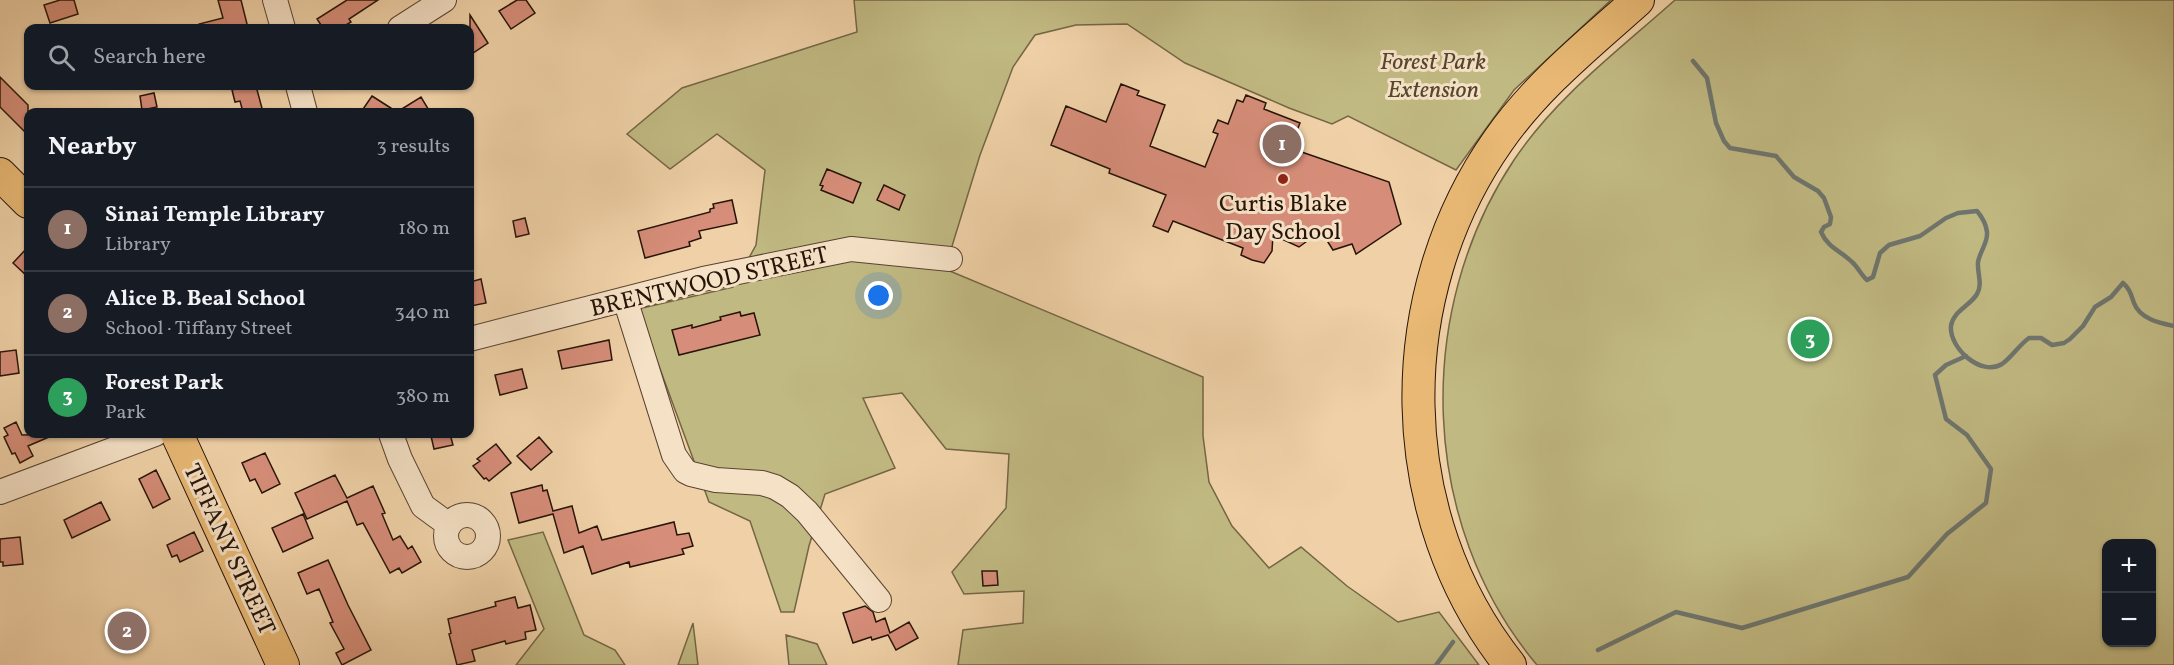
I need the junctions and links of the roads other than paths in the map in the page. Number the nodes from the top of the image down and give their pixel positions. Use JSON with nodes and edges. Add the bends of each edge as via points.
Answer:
{"nodes":[{"id":1,"x":275,"y":0,"type":"edge"},
{"id":2,"x":444,"y":0,"type":"edge"},
{"id":3,"x":1638,"y":0,"type":"edge"},
{"id":4,"x":282,"y":24,"type":"edge"},
{"id":5,"x":406,"y":24,"type":"edge"},
{"id":6,"x":0,"y":174,"type":"edge"},
{"id":7,"x":24,"y":198,"type":"edge"},
{"id":8,"x":950,"y":259,"type":"dead end"},
{"id":9,"x":625,"y":299,"type":"junction"},
{"id":10,"x":474,"y":338,"type":"edge"},
{"id":11,"x":144,"y":438,"type":"edge"},
{"id":12,"x":179,"y":438,"type":"edge"},
{"id":13,"x":392,"y":438,"type":"edge"},
{"id":14,"x":0,"y":492,"type":"edge"},
{"id":15,"x":449,"y":525,"type":"dead end"},
{"id":16,"x":879,"y":600,"type":"dead end"},
{"id":17,"x":283,"y":665,"type":"edge"},
{"id":18,"x":1510,"y":665,"type":"edge"}],
"edges":[{"from":1,"to":4,"type":"street"},
{"from":2,"to":5,"type":"street"},
{"from":3,"to":18,"type":"main road","via":[[1546,82],[1497,141],[1454,220],[1427,306],[1418,400],[1428,494],[1459,583]]},
{"from":6,"to":7,"type":"main road"},
{"from":8,"to":9,"type":"street","name":"BRENTWOOD STREET","via":[[851,249]]},
{"from":9,"to":10,"type":"street","name":"BRENTWOOD STREET"},
{"from":9,"to":16,"type":"street","via":[[674,455],[685,471],[699,477],[762,483],[783,491],[807,512]]},
{"from":11,"to":14,"type":"street"},
{"from":12,"to":17,"type":"main road","name":"TIFFANY STREET"},
{"from":13,"to":15,"type":"street","via":[[423,506]]}]}
